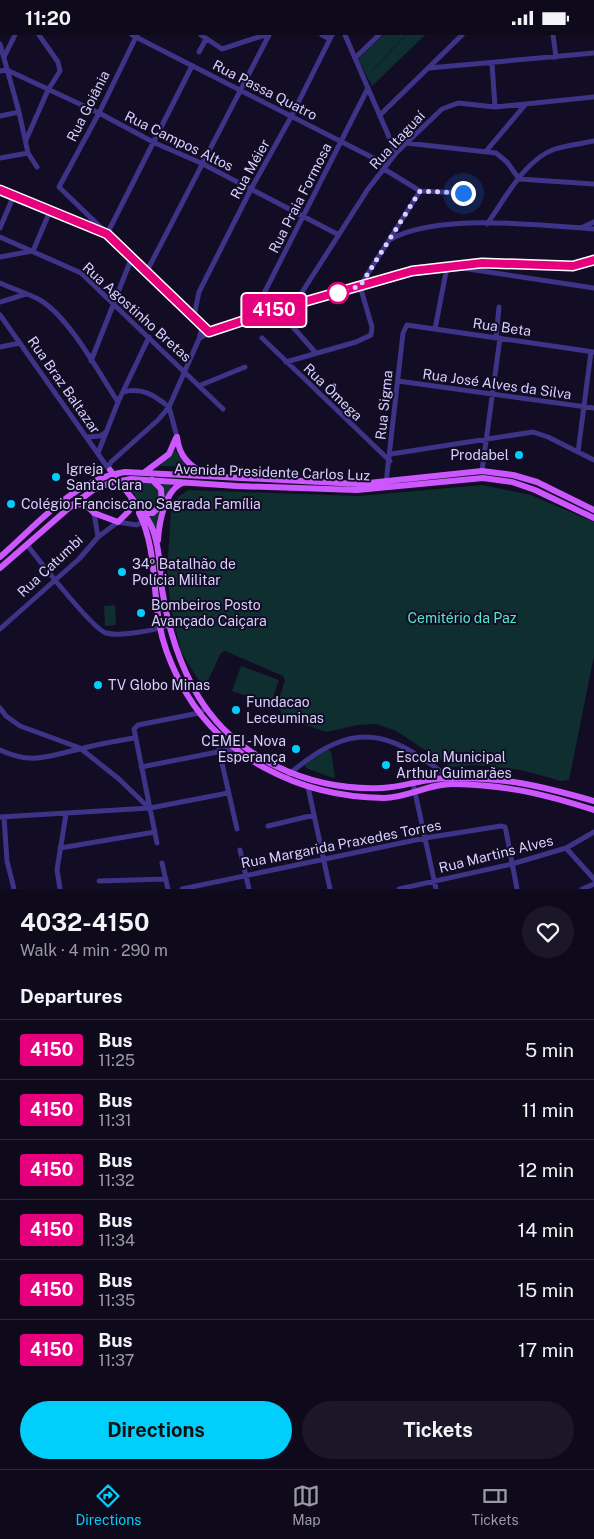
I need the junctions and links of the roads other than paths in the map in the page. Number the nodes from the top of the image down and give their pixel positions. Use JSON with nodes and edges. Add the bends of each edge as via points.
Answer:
{"nodes":[{"id":1,"x":15,"y":35,"type":"edge"},
{"id":2,"x":39,"y":35,"type":"edge"},
{"id":3,"x":201,"y":35,"type":"edge"},
{"id":4,"x":264,"y":35,"type":"edge"},
{"id":5,"x":268,"y":35,"type":"edge"},
{"id":6,"x":322,"y":35,"type":"edge"},
{"id":7,"x":345,"y":35,"type":"edge"},
{"id":8,"x":378,"y":35,"type":"edge"},
{"id":9,"x":462,"y":35,"type":"edge"},
{"id":10,"x":554,"y":35,"type":"edge"},
{"id":11,"x":135,"y":36,"type":"edge"},
{"id":12,"x":331,"y":37,"type":"edge"},
{"id":13,"x":206,"y":39,"type":"junction"},
{"id":14,"x":0,"y":44,"type":"edge"},
{"id":15,"x":199,"y":52,"type":"dead end"},
{"id":16,"x":594,"y":53,"type":"edge"},
{"id":17,"x":4,"y":57,"type":"junction"},
{"id":18,"x":556,"y":57,"type":"junction"},
{"id":19,"x":355,"y":58,"type":"junction"},
{"id":20,"x":492,"y":63,"type":"junction"},
{"id":21,"x":192,"y":66,"type":"junction"},
{"id":22,"x":429,"y":68,"type":"junction"},
{"id":23,"x":7,"y":70,"type":"junction"},
{"id":24,"x":0,"y":71,"type":"edge"},
{"id":25,"x":368,"y":88,"type":"junction"},
{"id":26,"x":48,"y":90,"type":"junction"},
{"id":27,"x":242,"y":90,"type":"junction"},
{"id":28,"x":594,"y":97,"type":"edge"},
{"id":29,"x":525,"y":105,"type":"junction"},
{"id":30,"x":496,"y":107,"type":"junction"},
{"id":31,"x":19,"y":112,"type":"junction"},
{"id":32,"x":99,"y":113,"type":"junction"},
{"id":33,"x":0,"y":115,"type":"edge"},
{"id":34,"x":380,"y":115,"type":"junction"},
{"id":35,"x":291,"y":117,"type":"junction"},
{"id":36,"x":26,"y":140,"type":"junction"},
{"id":37,"x":594,"y":141,"type":"edge"},
{"id":38,"x":341,"y":142,"type":"junction"},
{"id":39,"x":155,"y":143,"type":"junction"},
{"id":40,"x":406,"y":143,"type":"junction"},
{"id":41,"x":487,"y":151,"type":"junction"},
{"id":42,"x":28,"y":153,"type":"junction"},
{"id":43,"x":396,"y":153,"type":"junction"},
{"id":44,"x":0,"y":158,"type":"edge"},
{"id":45,"x":201,"y":163,"type":"junction"},
{"id":46,"x":37,"y":167,"type":"dead end"},
{"id":47,"x":385,"y":167,"type":"junction"},
{"id":48,"x":519,"y":179,"type":"junction"},
{"id":49,"x":594,"y":184,"type":"edge"},
{"id":50,"x":251,"y":189,"type":"junction"},
{"id":51,"x":0,"y":190,"type":"edge"},
{"id":52,"x":420,"y":191,"type":"junction"},
{"id":53,"x":463,"y":193,"type":"dead end"},
{"id":54,"x":14,"y":195,"type":"junction"},
{"id":55,"x":50,"y":211,"type":"junction"},
{"id":56,"x":303,"y":217,"type":"junction"},
{"id":57,"x":594,"y":222,"type":"edge"},
{"id":58,"x":487,"y":224,"type":"junction"},
{"id":59,"x":0,"y":228,"type":"edge"},
{"id":60,"x":581,"y":228,"type":"junction"},
{"id":61,"x":594,"y":229,"type":"edge"},
{"id":62,"x":107,"y":234,"type":"junction"},
{"id":63,"x":339,"y":235,"type":"junction"},
{"id":64,"x":0,"y":237,"type":"edge"},
{"id":65,"x":390,"y":239,"type":"junction"},
{"id":66,"x":33,"y":251,"type":"junction"},
{"id":67,"x":0,"y":257,"type":"edge"},
{"id":68,"x":132,"y":257,"type":"junction"},
{"id":69,"x":594,"y":261,"type":"edge"},
{"id":70,"x":450,"y":266,"type":"junction"},
{"id":71,"x":147,"y":271,"type":"junction"},
{"id":72,"x":0,"y":283,"type":"edge"},
{"id":73,"x":360,"y":286,"type":"junction"},
{"id":74,"x":594,"y":287,"type":"edge"},
{"id":75,"x":26,"y":294,"type":"junction"},
{"id":76,"x":0,"y":302,"type":"edge"},
{"id":77,"x":115,"y":305,"type":"junction"},
{"id":78,"x":499,"y":307,"type":"dead end"},
{"id":79,"x":278,"y":309,"type":"junction"},
{"id":80,"x":0,"y":315,"type":"edge"},
{"id":81,"x":194,"y":316,"type":"junction"},
{"id":82,"x":252,"y":317,"type":"junction"},
{"id":83,"x":407,"y":325,"type":"joint"},
{"id":84,"x":202,"y":327,"type":"junction"},
{"id":85,"x":436,"y":329,"type":"junction"},
{"id":86,"x":209,"y":332,"type":"junction"},
{"id":87,"x":149,"y":337,"type":"junction"},
{"id":88,"x":262,"y":338,"type":"dead end"},
{"id":89,"x":498,"y":338,"type":"junction"},
{"id":90,"x":199,"y":339,"type":"junction"},
{"id":91,"x":20,"y":343,"type":"junction"},
{"id":92,"x":0,"y":347,"type":"edge"},
{"id":93,"x":593,"y":352,"type":"edge"},
{"id":94,"x":315,"y":353,"type":"junction"},
{"id":95,"x":91,"y":361,"type":"junction"},
{"id":96,"x":286,"y":362,"type":"junction"},
{"id":97,"x":244,"y":367,"type":"dead end"},
{"id":98,"x":185,"y":370,"type":"junction"},
{"id":99,"x":398,"y":381,"type":"junction"},
{"id":100,"x":201,"y":385,"type":"junction"},
{"id":101,"x":123,"y":392,"type":"junction"},
{"id":102,"x":491,"y":394,"type":"junction"},
{"id":103,"x":118,"y":402,"type":"junction"},
{"id":104,"x":169,"y":407,"type":"junction"},
{"id":105,"x":222,"y":407,"type":"dead end"},
{"id":106,"x":583,"y":407,"type":"junction"},
{"id":107,"x":594,"y":408,"type":"edge"},
{"id":108,"x":105,"y":433,"type":"junction"},
{"id":109,"x":87,"y":437,"type":"junction"},
{"id":110,"x":177,"y":437,"type":"junction"},
{"id":111,"x":485,"y":438,"type":"junction"},
{"id":112,"x":578,"y":452,"type":"junction"},
{"id":113,"x":98,"y":453,"type":"junction"},
{"id":114,"x":391,"y":454,"type":"junction"},
{"id":115,"x":594,"y":460,"type":"edge"},
{"id":116,"x":390,"y":461,"type":"junction"},
{"id":117,"x":110,"y":467,"type":"junction"},
{"id":118,"x":482,"y":471,"type":"junction"},
{"id":119,"x":146,"y":475,"type":"junction"},
{"id":120,"x":217,"y":477,"type":"junction"},
{"id":121,"x":184,"y":482,"type":"junction"},
{"id":122,"x":386,"y":485,"type":"junction"},
{"id":123,"x":93,"y":490,"type":"junction"},
{"id":124,"x":132,"y":498,"type":"junction"},
{"id":125,"x":88,"y":506,"type":"junction"},
{"id":126,"x":70,"y":507,"type":"junction"},
{"id":127,"x":594,"y":510,"type":"edge"},
{"id":128,"x":94,"y":513,"type":"junction"},
{"id":129,"x":143,"y":513,"type":"junction"},
{"id":130,"x":594,"y":518,"type":"edge"},
{"id":131,"x":143,"y":521,"type":"junction"},
{"id":132,"x":118,"y":522,"type":"junction"},
{"id":133,"x":98,"y":537,"type":"junction"},
{"id":134,"x":27,"y":545,"type":"junction"},
{"id":135,"x":158,"y":548,"type":"junction"},
{"id":136,"x":0,"y":557,"type":"edge"},
{"id":137,"x":0,"y":568,"type":"edge"},
{"id":138,"x":55,"y":580,"type":"junction"},
{"id":139,"x":168,"y":626,"type":"junction"},
{"id":140,"x":160,"y":628,"type":"junction"},
{"id":141,"x":0,"y":629,"type":"edge"},
{"id":142,"x":0,"y":708,"type":"edge"},
{"id":143,"x":206,"y":708,"type":"junction"},
{"id":144,"x":199,"y":713,"type":"junction"},
{"id":145,"x":134,"y":737,"type":"junction"},
{"id":146,"x":243,"y":746,"type":"junction"},
{"id":147,"x":80,"y":748,"type":"junction"},
{"id":148,"x":234,"y":749,"type":"junction"},
{"id":149,"x":0,"y":750,"type":"edge"},
{"id":150,"x":219,"y":750,"type":"junction"},
{"id":151,"x":140,"y":767,"type":"junction"},
{"id":152,"x":287,"y":776,"type":"junction"},
{"id":153,"x":448,"y":778,"type":"junction"},
{"id":154,"x":413,"y":783,"type":"junction"},
{"id":155,"x":308,"y":787,"type":"junction"},
{"id":156,"x":340,"y":787,"type":"junction"},
{"id":157,"x":415,"y":791,"type":"junction"},
{"id":158,"x":228,"y":793,"type":"junction"},
{"id":159,"x":338,"y":794,"type":"junction"},
{"id":160,"x":594,"y":801,"type":"edge"},
{"id":161,"x":150,"y":808,"type":"junction"},
{"id":162,"x":594,"y":810,"type":"edge"},
{"id":163,"x":66,"y":814,"type":"junction"},
{"id":164,"x":314,"y":815,"type":"junction"},
{"id":165,"x":2,"y":817,"type":"edge"},
{"id":166,"x":268,"y":826,"type":"dead end"},
{"id":167,"x":237,"y":829,"type":"dead end"},
{"id":168,"x":155,"y":832,"type":"junction"},
{"id":169,"x":594,"y":832,"type":"edge"},
{"id":170,"x":425,"y":838,"type":"junction"},
{"id":171,"x":157,"y":843,"type":"dead end"},
{"id":172,"x":60,"y":848,"type":"junction"},
{"id":173,"x":566,"y":848,"type":"junction"},
{"id":174,"x":240,"y":850,"type":"dead end"},
{"id":175,"x":323,"y":858,"type":"junction"},
{"id":176,"x":162,"y":863,"type":"dead end"},
{"id":177,"x":512,"y":864,"type":"junction"},
{"id":178,"x":246,"y":874,"type":"junction"},
{"id":179,"x":166,"y":879,"type":"junction"},
{"id":180,"x":594,"y":879,"type":"edge"},
{"id":181,"x":99,"y":881,"type":"dead end"},
{"id":182,"x":435,"y":881,"type":"junction"},
{"id":183,"x":594,"y":884,"type":"edge"},
{"id":184,"x":14,"y":889,"type":"edge"},
{"id":185,"x":60,"y":889,"type":"edge"},
{"id":186,"x":168,"y":889,"type":"edge"},
{"id":187,"x":182,"y":889,"type":"edge"},
{"id":188,"x":249,"y":889,"type":"edge"},
{"id":189,"x":330,"y":889,"type":"edge"},
{"id":190,"x":399,"y":889,"type":"edge"},
{"id":191,"x":436,"y":889,"type":"edge"},
{"id":192,"x":516,"y":889,"type":"edge"},
{"id":193,"x":582,"y":889,"type":"edge"}],
"edges":[{"from":1,"to":17,"type":"street"},
{"from":2,"to":26,"type":"street","via":[[60,66]]},
{"from":3,"to":13,"type":"street"},
{"from":4,"to":13,"type":"street","via":[[222,49]]},
{"from":5,"to":27,"type":"street"},
{"from":6,"to":12,"type":"street"},
{"from":7,"to":19,"type":"street"},
{"from":8,"to":19,"type":"street"},
{"from":9,"to":22,"type":"street"},
{"from":10,"to":18,"type":"street"},
{"from":11,"to":21,"type":"street","name":"Rua Passa Quatro"},
{"from":11,"to":32,"type":"street","name":"Rua Goiânia"},
{"from":12,"to":35,"type":"street","name":"Rua Méier"},
{"from":13,"to":15,"type":"street"},
{"from":14,"to":17,"type":"street"},
{"from":16,"to":18,"type":"street"},
{"from":17,"to":23,"type":"street"},
{"from":18,"to":20,"type":"street"},
{"from":19,"to":25,"type":"street"},
{"from":20,"to":22,"type":"street"},
{"from":20,"to":30,"type":"street"},
{"from":21,"to":27,"type":"street","name":"Rua Passa Quatro"},
{"from":21,"to":39,"type":"street"},
{"from":22,"to":34,"type":"street"},
{"from":23,"to":24,"type":"street"},
{"from":23,"to":26,"type":"street","name":"Rua Campos Altos"},
{"from":23,"to":31,"type":"street"},
{"from":25,"to":34,"type":"street"},
{"from":25,"to":38,"type":"street","name":"Rua Praia Formosa"},
{"from":26,"to":32,"type":"street","name":"Rua Campos Altos"},
{"from":26,"to":36,"type":"street"},
{"from":27,"to":35,"type":"street","name":"Rua Passa Quatro"},
{"from":27,"to":45,"type":"street"},
{"from":28,"to":29,"type":"street","name":"Rua Itaguaí"},
{"from":29,"to":30,"type":"street","name":"Rua Itaguaí"},
{"from":29,"to":41,"type":"street"},
{"from":30,"to":40,"type":"street","name":"Rua Itaguaí","via":[[449,105]]},
{"from":31,"to":33,"type":"street"},
{"from":31,"to":36,"type":"street"},
{"from":32,"to":39,"type":"street","name":"Rua Campos Altos"},
{"from":32,"to":62,"type":"street","name":"Rua Goiânia","via":[[59,187]]},
{"from":34,"to":43,"type":"street"},
{"from":35,"to":38,"type":"street","name":"Rua Passa Quatro"},
{"from":35,"to":50,"type":"street","name":"Rua Méier"},
{"from":36,"to":42,"type":"street"},
{"from":37,"to":48,"type":"street","via":[[539,156]]},
{"from":38,"to":47,"type":"street","name":"Rua Passa Quatro"},
{"from":38,"to":56,"type":"street","name":"Rua Praia Formosa"},
{"from":39,"to":45,"type":"street","name":"Rua Campos Altos"},
{"from":39,"to":62,"type":"street"},
{"from":40,"to":41,"type":"street"},
{"from":40,"to":43,"type":"street","name":"Rua Itaguaí"},
{"from":41,"to":48,"type":"street","via":[[503,157]]},
{"from":42,"to":44,"type":"street"},
{"from":42,"to":46,"type":"street"},
{"from":43,"to":47,"type":"street","name":"Rua Itaguaí"},
{"from":45,"to":50,"type":"street","name":"Rua Campos Altos"},
{"from":45,"to":71,"type":"street"},
{"from":47,"to":52,"type":"street","name":"Rua Passa Quatro"},
{"from":47,"to":63,"type":"street","name":"Rua Itaguaí"},
{"from":48,"to":49,"type":"street"},
{"from":48,"to":58,"type":"street"},
{"from":50,"to":56,"type":"street","name":"Rua Campos Altos"},
{"from":50,"to":81,"type":"street","name":"Rua Méier","via":[[199,292]]},
{"from":51,"to":54,"type":"street"},
{"from":52,"to":53,"type":"street"},
{"from":52,"to":65,"type":"street"},
{"from":54,"to":55,"type":"street"},
{"from":54,"to":59,"type":"street"},
{"from":55,"to":62,"type":"street"},
{"from":55,"to":66,"type":"street"},
{"from":56,"to":63,"type":"street","name":"Rua Campos Altos"},
{"from":56,"to":82,"type":"street","name":"Rua Praia Formosa"},
{"from":57,"to":60,"type":"street"},
{"from":58,"to":60,"type":"street"},
{"from":58,"to":65,"type":"street","via":[[424,226]]},
{"from":60,"to":61,"type":"street"},
{"from":62,"to":68,"type":"street"},
{"from":63,"to":79,"type":"street","name":"Rua Itaguaí","via":[[299,297]]},
{"from":64,"to":66,"type":"street","name":"Rua Agostinho Bretas"},
{"from":65,"to":73,"type":"street"},
{"from":66,"to":67,"type":"street"},
{"from":66,"to":77,"type":"street","name":"Rua Agostinho Bretas","via":[[81,273]]},
{"from":68,"to":71,"type":"street"},
{"from":68,"to":77,"type":"street"},
{"from":69,"to":70,"type":"street","via":[[573,266],[482,263]]},
{"from":70,"to":73,"type":"street","via":[[391,275]]},
{"from":70,"to":74,"type":"street"},
{"from":70,"to":85,"type":"street"},
{"from":71,"to":81,"type":"street"},
{"from":72,"to":75,"type":"street"},
{"from":73,"to":79,"type":"street"},
{"from":73,"to":94,"type":"street","via":[[372,331],[368,337]]},
{"from":75,"to":76,"type":"street"},
{"from":75,"to":95,"type":"street","via":[[50,308]]},
{"from":77,"to":87,"type":"street","name":"Rua Agostinho Bretas"},
{"from":77,"to":95,"type":"street"},
{"from":78,"to":89,"type":"street"},
{"from":79,"to":82,"type":"street"},
{"from":79,"to":94,"type":"street"},
{"from":80,"to":91,"type":"street","name":"Rua Braz Baltazar"},
{"from":81,"to":84,"type":"street"},
{"from":82,"to":86,"type":"street"},
{"from":83,"to":85,"type":"street","name":"Rua Beta"},
{"from":83,"to":99,"type":"street","name":"Rua Sigma","via":[[402,333]]},
{"from":84,"to":86,"type":"street"},
{"from":84,"to":90,"type":"street"},
{"from":85,"to":89,"type":"street","name":"Rua Beta"},
{"from":86,"to":90,"type":"street"},
{"from":87,"to":98,"type":"street","name":"Rua Agostinho Bretas"},
{"from":87,"to":101,"type":"street"},
{"from":88,"to":96,"type":"street","name":"Rua Ômega"},
{"from":89,"to":93,"type":"street","name":"Rua Beta"},
{"from":89,"to":102,"type":"street"},
{"from":90,"to":98,"type":"street"},
{"from":91,"to":92,"type":"street"},
{"from":91,"to":109,"type":"street","name":"Rua Braz Baltazar"},
{"from":93,"to":106,"type":"street"},
{"from":94,"to":96,"type":"street"},
{"from":95,"to":103,"type":"street"},
{"from":96,"to":116,"type":"street","name":"Rua Ômega"},
{"from":97,"to":100,"type":"street"},
{"from":98,"to":100,"type":"street","name":"Rua Agostinho Bretas"},
{"from":98,"to":104,"type":"street"},
{"from":99,"to":102,"type":"street","name":"Rua José Alves da Silva"},
{"from":99,"to":114,"type":"street","name":"Rua Sigma"},
{"from":100,"to":105,"type":"street","name":"Rua Agostinho Bretas"},
{"from":101,"to":103,"type":"street"},
{"from":101,"to":104,"type":"street","via":[[137,389],[147,392]]},
{"from":102,"to":106,"type":"street","name":"Rua José Alves da Silva"},
{"from":102,"to":111,"type":"street"},
{"from":103,"to":108,"type":"street"},
{"from":104,"to":110,"type":"street"},
{"from":104,"to":117,"type":"street"},
{"from":106,"to":107,"type":"street","name":"Rua José Alves da Silva"},
{"from":106,"to":112,"type":"street"},
{"from":108,"to":109,"type":"street"},
{"from":108,"to":113,"type":"street"},
{"from":109,"to":113,"type":"street","name":"Rua Braz Baltazar"},
{"from":110,"to":119,"type":"main road","via":[[169,454]]},
{"from":110,"to":120,"type":"main road","via":[[181,454],[191,466]]},
{"from":111,"to":112,"type":"street","via":[[533,432]]},
{"from":111,"to":114,"type":"street"},
{"from":111,"to":118,"type":"street"},
{"from":112,"to":115,"type":"street"},
{"from":113,"to":117,"type":"street","name":"Rua Braz Baltazar"},
{"from":114,"to":116,"type":"street","name":"Rua Sigma"},
{"from":116,"to":122,"type":"street","name":"Rua Sigma"},
{"from":117,"to":124,"type":"main road","bridge":true},
{"from":118,"to":122,"type":"main road","name":"Avenida Presidente Carlos Luz"},
{"from":118,"to":127,"type":"main road","name":"Avenida Presidente Carlos Luz","via":[[537,482]]},
{"from":119,"to":120,"type":"main road","name":"Avenida Presidente Carlos Luz"},
{"from":119,"to":121,"type":"main road","name":"Avenida Presidente Carlos Luz"},
{"from":119,"to":123,"type":"main road","name":"Avenida Presidente Carlos Luz"},
{"from":119,"to":129,"type":"main road","via":[[158,485],[162,500],[154,513]]},
{"from":119,"to":136,"type":"main road","name":"Avenida Presidente Carlos Luz","via":[[108,474],[84,486]]},
{"from":120,"to":122,"type":"main road","name":"Avenida Presidente Carlos Luz"},
{"from":121,"to":122,"type":"main road","name":"Avenida Presidente Carlos Luz","via":[[357,490]]},
{"from":121,"to":135,"type":"main road","via":[[171,490],[160,525]]},
{"from":122,"to":130,"type":"main road","name":"Avenida Presidente Carlos Luz","via":[[483,478],[512,482]]},
{"from":123,"to":125,"type":"main road"},
{"from":123,"to":126,"type":"main road","name":"Avenida Presidente Carlos Luz"},
{"from":124,"to":129,"type":"main road"},
{"from":124,"to":131,"type":"main road"},
{"from":124,"to":132,"type":"main road","name":"Rua Catumbi","via":[[129,511]]},
{"from":125,"to":126,"type":"main road","via":[[80,503]]},
{"from":125,"to":128,"type":"main road"},
{"from":126,"to":134,"type":"main road","name":"Avenida Presidente Carlos Luz"},
{"from":128,"to":132,"type":"main road"},
{"from":128,"to":133,"type":"street"},
{"from":129,"to":135,"type":"main road"},
{"from":131,"to":132,"type":"street","via":[[137,525]]},
{"from":131,"to":140,"type":"main road","via":[[152,555]]},
{"from":132,"to":133,"type":"street","name":"Rua Catumbi"},
{"from":133,"to":138,"type":"street","name":"Rua Catumbi"},
{"from":134,"to":137,"type":"main road","name":"Avenida Presidente Carlos Luz"},
{"from":134,"to":138,"type":"street"},
{"from":135,"to":139,"type":"main road"},
{"from":138,"to":140,"type":"street","via":[[104,632],[113,634]]},
{"from":138,"to":141,"type":"street","name":"Rua Catumbi"},
{"from":139,"to":140,"type":"street"},
{"from":139,"to":143,"type":"main road","via":[[178,657]]},
{"from":140,"to":144,"type":"main road","via":[[169,659]]},
{"from":142,"to":147,"type":"street","via":[[20,725]]},
{"from":143,"to":144,"type":"street"},
{"from":143,"to":146,"type":"main road"},
{"from":144,"to":145,"type":"street","via":[[138,725],[134,729]]},
{"from":144,"to":148,"type":"main road"},
{"from":145,"to":147,"type":"street"},
{"from":145,"to":151,"type":"street"},
{"from":146,"to":148,"type":"street"},
{"from":146,"to":152,"type":"main road"},
{"from":147,"to":149,"type":"street","via":[[45,759],[12,756]]},
{"from":147,"to":161,"type":"street"},
{"from":148,"to":150,"type":"street"},
{"from":148,"to":152,"type":"main road"},
{"from":150,"to":151,"type":"street"},
{"from":150,"to":158,"type":"street"},
{"from":151,"to":161,"type":"street"},
{"from":152,"to":153,"type":"street","via":[[332,744],[354,736],[380,737],[400,743]]},
{"from":152,"to":155,"type":"main road"},
{"from":152,"to":156,"type":"main road"},
{"from":153,"to":154,"type":"main road"},
{"from":153,"to":160,"type":"main road","via":[[507,779]]},
{"from":154,"to":156,"type":"main road","via":[[385,788]]},
{"from":154,"to":157,"type":"street"},
{"from":155,"to":159,"type":"main road"},
{"from":155,"to":164,"type":"street"},
{"from":156,"to":159,"type":"main road"},
{"from":157,"to":159,"type":"main road","via":[[386,798]]},
{"from":157,"to":162,"type":"main road","via":[[452,784],[507,787],[542,793]]},
{"from":157,"to":170,"type":"street"},
{"from":158,"to":161,"type":"street"},
{"from":158,"to":167,"type":"street"},
{"from":160,"to":162,"type":"street"},
{"from":161,"to":163,"type":"street"},
{"from":161,"to":168,"type":"street"},
{"from":163,"to":165,"type":"street"},
{"from":163,"to":172,"type":"street"},
{"from":164,"to":166,"type":"street"},
{"from":164,"to":175,"type":"street"},
{"from":165,"to":184,"type":"street"},
{"from":168,"to":171,"type":"street"},
{"from":168,"to":172,"type":"street"},
{"from":169,"to":173,"type":"street","name":"Rua Martins Alves"},
{"from":170,"to":175,"type":"street","name":"Rua Margarida Praxedes Torres"},
{"from":170,"to":177,"type":"street","name":"Rua Margarida Praxedes Torres","via":[[505,827]]},
{"from":170,"to":182,"type":"street"},
{"from":172,"to":185,"type":"street","via":[[57,870]]},
{"from":173,"to":177,"type":"street","name":"Rua Martins Alves"},
{"from":173,"to":180,"type":"street"},
{"from":174,"to":178,"type":"street"},
{"from":175,"to":178,"type":"street","name":"Rua Margarida Praxedes Torres"},
{"from":175,"to":189,"type":"street"},
{"from":176,"to":179,"type":"street"},
{"from":177,"to":182,"type":"street","name":"Rua Martins Alves"},
{"from":177,"to":192,"type":"street"},
{"from":178,"to":187,"type":"street","name":"Rua Margarida Praxedes Torres"},
{"from":178,"to":188,"type":"street"},
{"from":179,"to":181,"type":"street"},
{"from":179,"to":186,"type":"street"},
{"from":182,"to":190,"type":"street","name":"Rua Martins Alves"},
{"from":182,"to":191,"type":"street"},
{"from":183,"to":193,"type":"street"}]}
